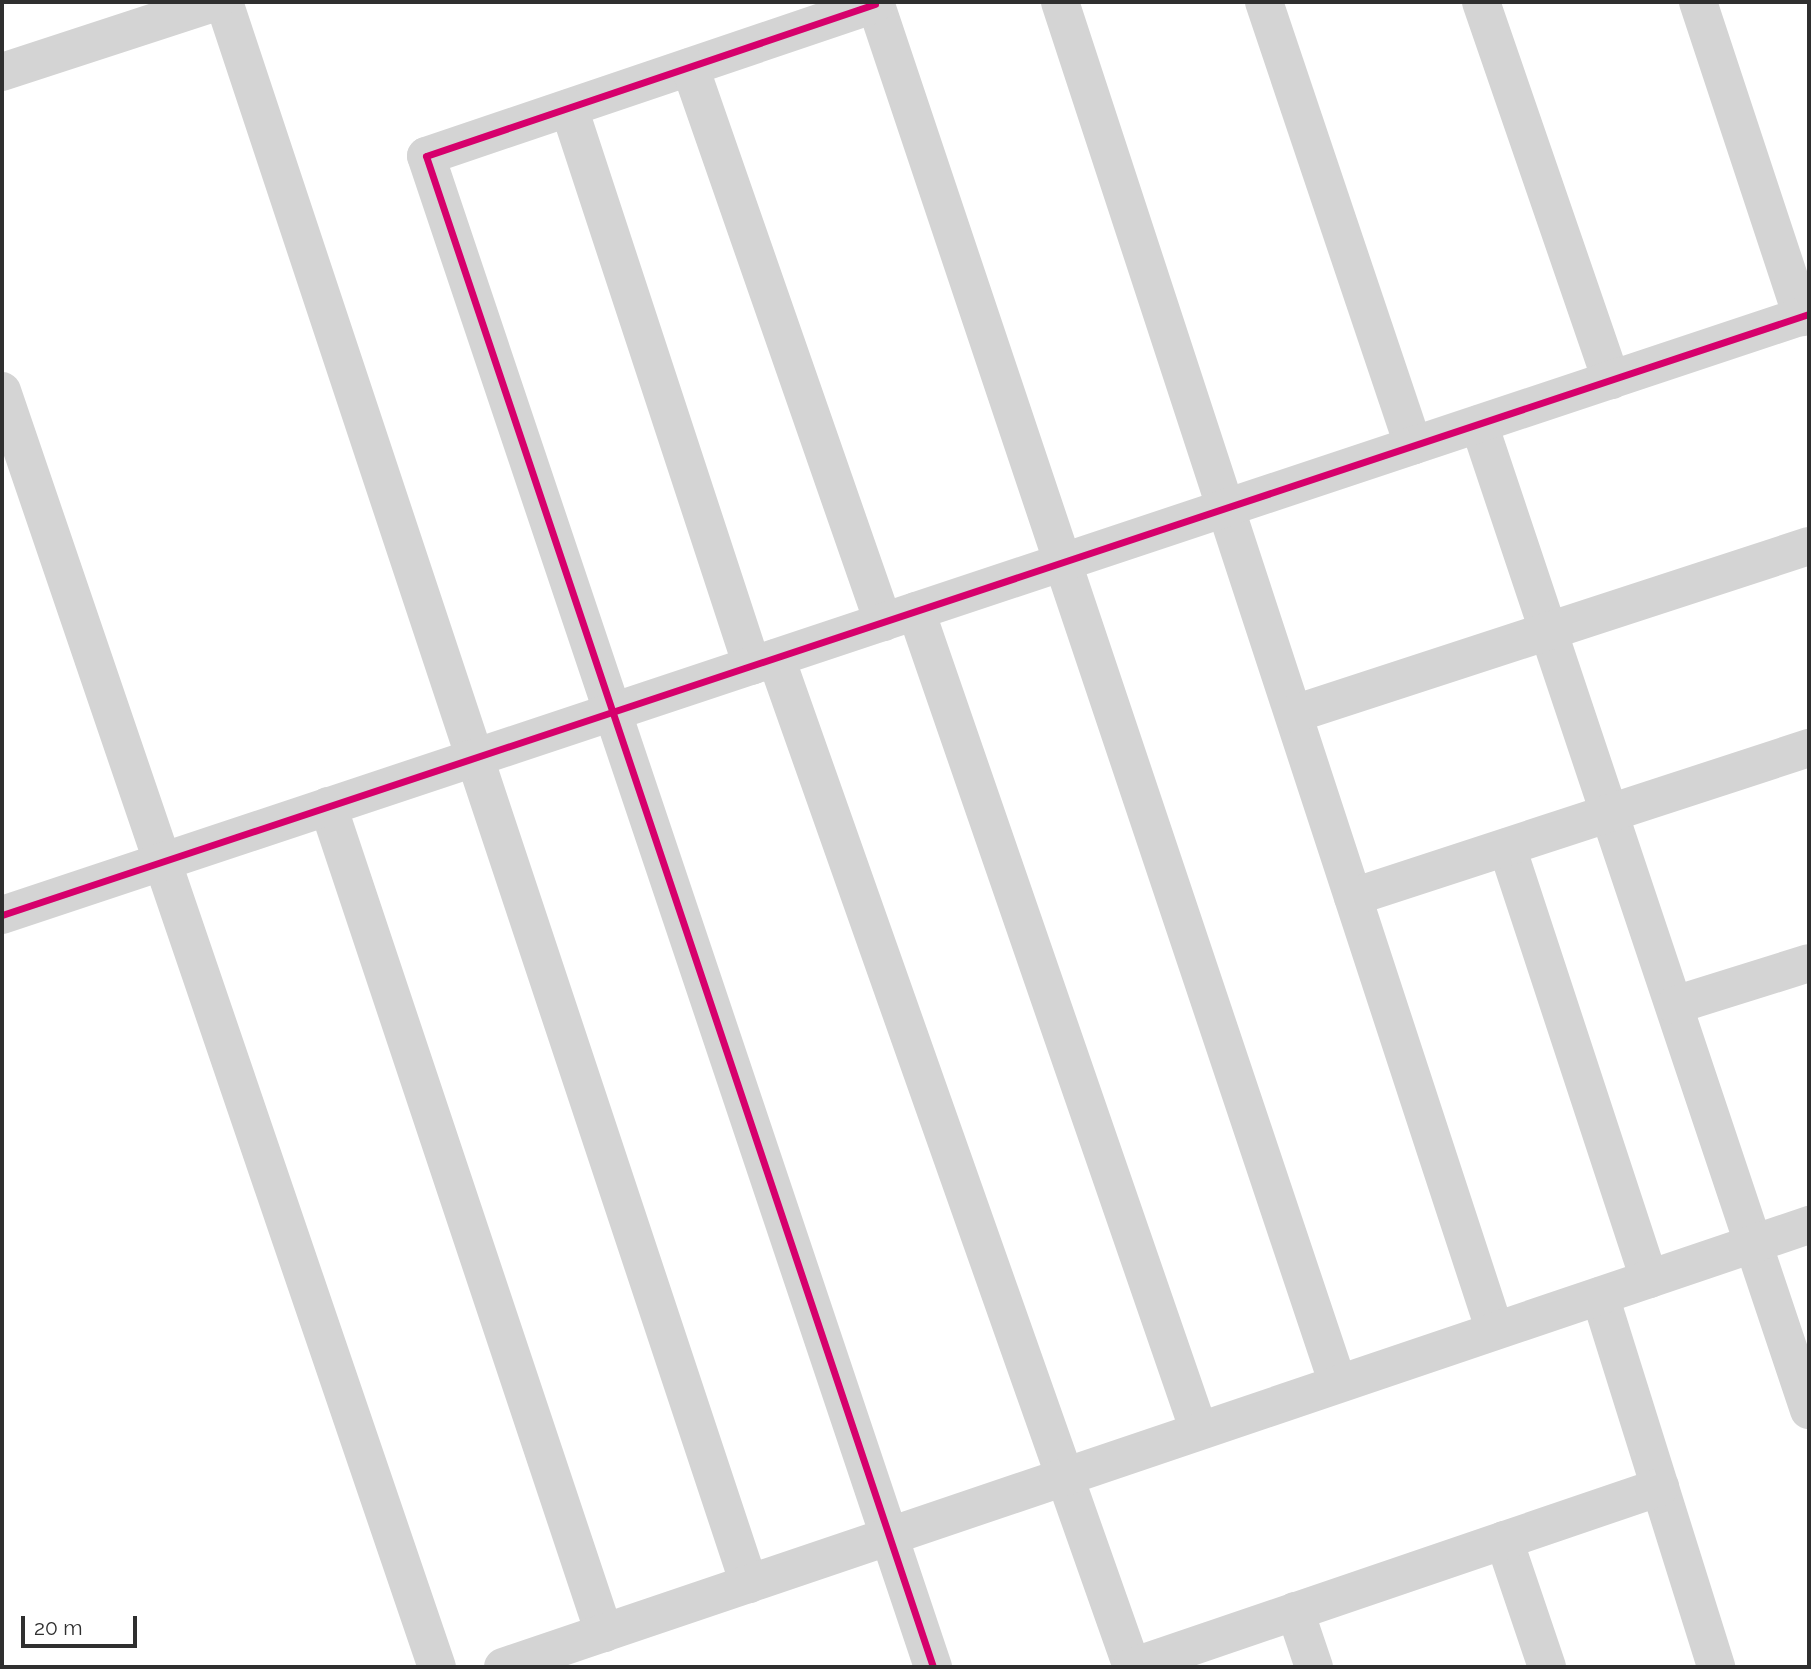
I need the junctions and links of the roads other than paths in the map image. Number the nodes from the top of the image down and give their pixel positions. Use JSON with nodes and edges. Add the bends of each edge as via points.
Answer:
{"nodes":[{"id":1,"x":216,"y":2,"type":"edge"},
{"id":2,"x":224,"y":2,"type":"edge"},
{"id":3,"x":1060,"y":2,"type":"edge"},
{"id":4,"x":1264,"y":2,"type":"edge"},
{"id":5,"x":1480,"y":2,"type":"edge"},
{"id":6,"x":1698,"y":2,"type":"edge"},
{"id":7,"x":875,"y":3,"type":"edge"},
{"id":8,"x":690,"y":67,"type":"junction"},
{"id":9,"x":2,"y":72,"type":"edge"},
{"id":10,"x":569,"y":108,"type":"junction"},
{"id":11,"x":1805,"y":315,"type":"edge"},
{"id":12,"x":1611,"y":380,"type":"junction"},
{"id":13,"x":2,"y":391,"type":"edge"},
{"id":14,"x":1479,"y":424,"type":"junction"},
{"id":15,"x":1413,"y":446,"type":"junction"},
{"id":16,"x":1226,"y":508,"type":"junction"},
{"id":17,"x":1809,"y":546,"type":"edge"},
{"id":18,"x":1064,"y":562,"type":"junction"},
{"id":19,"x":899,"y":617,"type":"junction"},
{"id":20,"x":1549,"y":631,"type":"junction"},
{"id":21,"x":764,"y":662,"type":"junction"},
{"id":22,"x":614,"y":712,"type":"junction"},
{"id":23,"x":1294,"y":714,"type":"junction"},
{"id":24,"x":1809,"y":748,"type":"edge"},
{"id":25,"x":475,"y":758,"type":"junction"},
{"id":26,"x":328,"y":806,"type":"junction"},
{"id":27,"x":1610,"y":813,"type":"junction"},
{"id":28,"x":1507,"y":847,"type":"junction"},
{"id":29,"x":162,"y":861,"type":"junction"},
{"id":30,"x":1353,"y":897,"type":"junction"},
{"id":31,"x":2,"y":915,"type":"edge"},
{"id":32,"x":1809,"y":963,"type":"edge"},
{"id":33,"x":1675,"y":1006,"type":"junction"},
{"id":34,"x":1809,"y":1225,"type":"edge"},
{"id":35,"x":1755,"y":1243,"type":"junction"},
{"id":36,"x":1649,"y":1279,"type":"junction"},
{"id":37,"x":1600,"y":1296,"type":"junction"},
{"id":38,"x":1495,"y":1331,"type":"junction"},
{"id":39,"x":1338,"y":1384,"type":"junction"},
{"id":40,"x":1809,"y":1410,"type":"edge"},
{"id":41,"x":1199,"y":1431,"type":"junction"},
{"id":42,"x":1068,"y":1476,"type":"junction"},
{"id":43,"x":1660,"y":1487,"type":"junction"},
{"id":44,"x":892,"y":1535,"type":"junction"},
{"id":45,"x":1504,"y":1540,"type":"junction"},
{"id":46,"x":749,"y":1584,"type":"junction"},
{"id":47,"x":1295,"y":1611,"type":"junction"},
{"id":48,"x":604,"y":1633,"type":"junction"},
{"id":49,"x":437,"y":1667,"type":"edge"},
{"id":50,"x":503,"y":1667,"type":"edge"},
{"id":51,"x":933,"y":1667,"type":"edge"},
{"id":52,"x":1132,"y":1667,"type":"edge"},
{"id":53,"x":1314,"y":1667,"type":"edge"},
{"id":54,"x":1547,"y":1667,"type":"edge"},
{"id":55,"x":1716,"y":1667,"type":"edge"}],
"edges":[{"from":1,"to":9,"type":"street"},
{"from":2,"to":25,"type":"street"},
{"from":3,"to":16,"type":"street"},
{"from":4,"to":15,"type":"street"},
{"from":5,"to":12,"type":"street"},
{"from":6,"to":11,"type":"street"},
{"from":7,"to":8,"type":"street"},
{"from":7,"to":18,"type":"street"},
{"from":8,"to":10,"type":"street"},
{"from":8,"to":19,"type":"street"},
{"from":10,"to":21,"type":"street"},
{"from":10,"to":22,"type":"street","via":[[426,156]]},
{"from":11,"to":12,"type":"street"},
{"from":12,"to":14,"type":"street"},
{"from":13,"to":29,"type":"street"},
{"from":14,"to":15,"type":"street"},
{"from":14,"to":20,"type":"street"},
{"from":15,"to":16,"type":"street"},
{"from":16,"to":18,"type":"street"},
{"from":16,"to":23,"type":"street"},
{"from":17,"to":20,"type":"street"},
{"from":18,"to":19,"type":"street"},
{"from":18,"to":39,"type":"street"},
{"from":19,"to":21,"type":"street"},
{"from":19,"to":41,"type":"street"},
{"from":20,"to":23,"type":"street"},
{"from":20,"to":27,"type":"street"},
{"from":21,"to":22,"type":"street"},
{"from":21,"to":42,"type":"street"},
{"from":22,"to":25,"type":"street"},
{"from":22,"to":44,"type":"street"},
{"from":23,"to":30,"type":"street"},
{"from":24,"to":27,"type":"street"},
{"from":25,"to":26,"type":"street"},
{"from":25,"to":46,"type":"street"},
{"from":26,"to":29,"type":"street"},
{"from":26,"to":48,"type":"street"},
{"from":27,"to":28,"type":"street"},
{"from":27,"to":33,"type":"street"},
{"from":28,"to":30,"type":"street"},
{"from":28,"to":36,"type":"street"},
{"from":29,"to":31,"type":"street"},
{"from":29,"to":49,"type":"street"},
{"from":30,"to":38,"type":"street"},
{"from":32,"to":33,"type":"street"},
{"from":33,"to":35,"type":"street"},
{"from":34,"to":35,"type":"street"},
{"from":35,"to":36,"type":"street"},
{"from":35,"to":40,"type":"street"},
{"from":36,"to":37,"type":"street"},
{"from":37,"to":38,"type":"street"},
{"from":37,"to":43,"type":"street"},
{"from":38,"to":39,"type":"street"},
{"from":39,"to":41,"type":"street"},
{"from":41,"to":42,"type":"street"},
{"from":42,"to":44,"type":"street"},
{"from":42,"to":52,"type":"street"},
{"from":43,"to":45,"type":"street"},
{"from":43,"to":55,"type":"street"},
{"from":44,"to":46,"type":"street"},
{"from":44,"to":51,"type":"street"},
{"from":45,"to":47,"type":"street"},
{"from":45,"to":54,"type":"street"},
{"from":46,"to":48,"type":"street"},
{"from":47,"to":52,"type":"street"},
{"from":47,"to":53,"type":"street"},
{"from":48,"to":50,"type":"street"}]}
